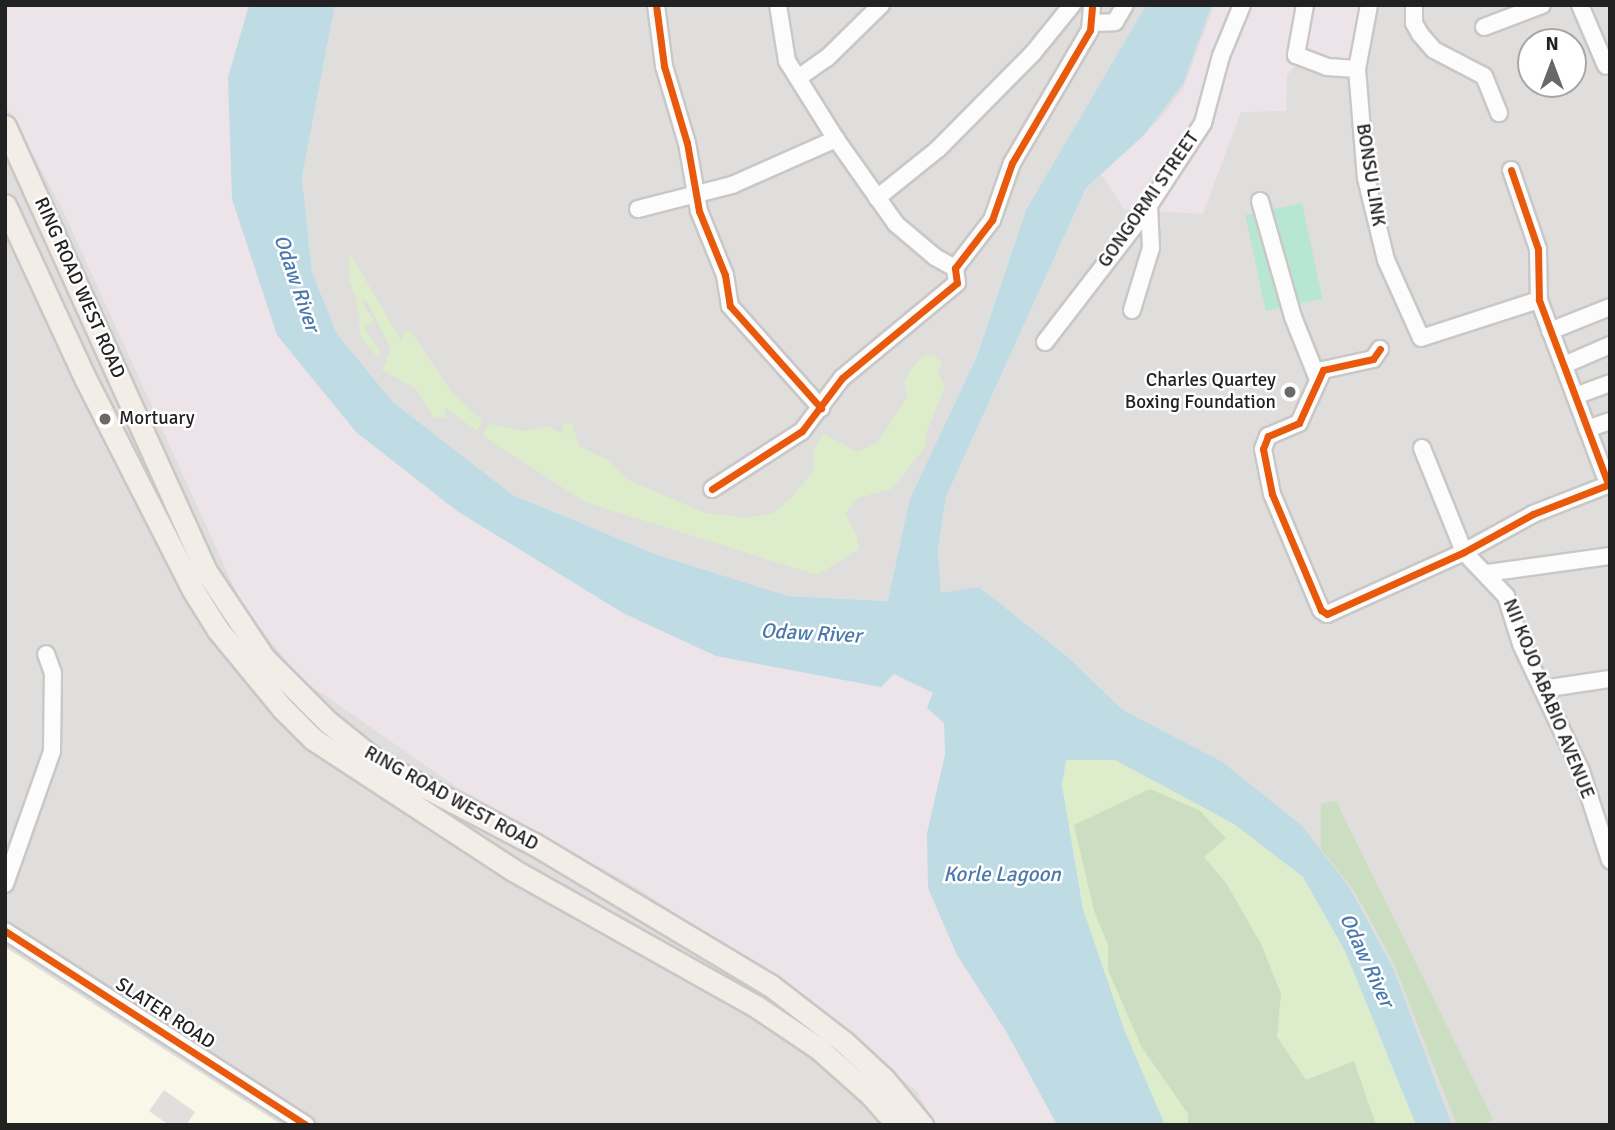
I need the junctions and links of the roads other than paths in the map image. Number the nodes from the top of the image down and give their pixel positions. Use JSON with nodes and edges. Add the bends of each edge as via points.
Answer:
{"nodes":[{"id":1,"x":656,"y":5,"type":"edge"},
{"id":2,"x":778,"y":5,"type":"edge"},
{"id":3,"x":881,"y":5,"type":"edge"},
{"id":4,"x":1072,"y":5,"type":"edge"},
{"id":5,"x":1092,"y":5,"type":"edge"},
{"id":6,"x":1125,"y":5,"type":"edge"},
{"id":7,"x":1242,"y":5,"type":"edge"},
{"id":8,"x":1306,"y":5,"type":"edge"},
{"id":9,"x":1369,"y":5,"type":"edge"},
{"id":10,"x":1414,"y":5,"type":"edge"},
{"id":11,"x":1542,"y":5,"type":"edge"},
{"id":12,"x":1580,"y":5,"type":"edge"},
{"id":13,"x":1091,"y":23,"type":"junction"},
{"id":14,"x":1484,"y":27,"type":"dead end"},
{"id":15,"x":1606,"y":66,"type":"dead end"},
{"id":16,"x":1357,"y":69,"type":"junction"},
{"id":17,"x":798,"y":78,"type":"junction"},
{"id":18,"x":1499,"y":113,"type":"dead end"},
{"id":19,"x":5,"y":126,"type":"edge"},
{"id":20,"x":836,"y":139,"type":"junction"},
{"id":21,"x":1511,"y":170,"type":"dead end"},
{"id":22,"x":696,"y":193,"type":"junction"},
{"id":23,"x":877,"y":198,"type":"junction"},
{"id":24,"x":1260,"y":201,"type":"dead end"},
{"id":25,"x":5,"y":205,"type":"edge"},
{"id":26,"x":1149,"y":206,"type":"junction"},
{"id":27,"x":638,"y":209,"type":"dead end"},
{"id":28,"x":57,"y":236,"type":"junction"},
{"id":29,"x":25,"y":252,"type":"junction"},
{"id":30,"x":955,"y":268,"type":"junction"},
{"id":31,"x":1539,"y":300,"type":"junction"},
{"id":32,"x":1610,"y":307,"type":"edge"},
{"id":33,"x":1132,"y":310,"type":"dead end"},
{"id":34,"x":1550,"y":331,"type":"junction"},
{"id":35,"x":1045,"y":342,"type":"dead end"},
{"id":36,"x":1610,"y":345,"type":"edge"},
{"id":37,"x":1380,"y":349,"type":"dead end"},
{"id":38,"x":1564,"y":365,"type":"junction"},
{"id":39,"x":1317,"y":377,"type":"junction"},
{"id":40,"x":1610,"y":383,"type":"edge"},
{"id":41,"x":1575,"y":396,"type":"junction"},
{"id":42,"x":818,"y":404,"type":"junction"},
{"id":43,"x":1610,"y":421,"type":"edge"},
{"id":44,"x":1587,"y":429,"type":"junction"},
{"id":45,"x":1422,"y":448,"type":"dead end"},
{"id":46,"x":1604,"y":460,"type":"edge"},
{"id":47,"x":1609,"y":484,"type":"edge"},
{"id":48,"x":712,"y":489,"type":"dead end"},
{"id":49,"x":1464,"y":552,"type":"junction"},
{"id":50,"x":1610,"y":556,"type":"edge"},
{"id":51,"x":1487,"y":573,"type":"junction"},
{"id":52,"x":46,"y":654,"type":"dead end"},
{"id":53,"x":1610,"y":679,"type":"edge"},
{"id":54,"x":1542,"y":689,"type":"junction"},
{"id":55,"x":1610,"y":860,"type":"edge"},
{"id":56,"x":5,"y":884,"type":"edge"},
{"id":57,"x":5,"y":931,"type":"edge"},
{"id":58,"x":306,"y":1125,"type":"edge"},
{"id":59,"x":897,"y":1125,"type":"edge"},
{"id":60,"x":922,"y":1125,"type":"edge"}],
"edges":[{"from":1,"to":22,"type":"street","via":[[664,66]]},
{"from":2,"to":17,"type":"street","via":[[783,50]]},
{"from":3,"to":17,"type":"street","via":[[827,58]]},
{"from":4,"to":23,"type":"street","via":[[954,134]]},
{"from":5,"to":13,"type":"street"},
{"from":6,"to":13,"type":"street","via":[[1115,22]]},
{"from":7,"to":26,"type":"street","name":"GONGORMI STREET","via":[[1221,56],[1203,123]]},
{"from":8,"to":16,"type":"street","via":[[1296,55],[1328,67]]},
{"from":9,"to":16,"type":"street","name":"BONSU LINK"},
{"from":10,"to":18,"type":"street","via":[[1414,23],[1420,34],[1434,50],[1484,76],[1492,86]]},
{"from":11,"to":14,"type":"street"},
{"from":12,"to":15,"type":"street"},
{"from":13,"to":30,"type":"street","via":[[1012,163],[992,220]]},
{"from":16,"to":31,"type":"street","name":"BONSU LINK","via":[[1373,216],[1386,260],[1421,338]]},
{"from":17,"to":20,"type":"street"},
{"from":19,"to":28,"type":"main road","name":"RING ROAD WEST ROAD"},
{"from":20,"to":22,"type":"street","via":[[732,185]]},
{"from":20,"to":23,"type":"street"},
{"from":21,"to":31,"type":"street","via":[[1538,249]]},
{"from":22,"to":27,"type":"street"},
{"from":22,"to":42,"type":"street","via":[[725,275],[730,306]]},
{"from":23,"to":30,"type":"street","via":[[919,244]]},
{"from":24,"to":39,"type":"street","via":[[1293,317]]},
{"from":25,"to":29,"type":"main road","name":"RING ROAD WEST ROAD"},
{"from":26,"to":33,"type":"street","via":[[1151,248]]},
{"from":26,"to":35,"type":"street","name":"GONGORMI STREET"},
{"from":28,"to":29,"type":"main road"},
{"from":28,"to":60,"type":"main road","name":"RING ROAD WEST ROAD","via":[[206,571],[241,629],[285,680],[379,763],[534,844],[770,985],[844,1042],[884,1079]]},
{"from":29,"to":59,"type":"main road","name":"RING ROAD WEST ROAD","via":[[193,590],[218,630],[289,716],[313,739],[513,870],[757,1007],[847,1072]]},
{"from":30,"to":42,"type":"street","via":[[957,283],[852,369]]},
{"from":31,"to":34,"type":"street"},
{"from":32,"to":34,"type":"street"},
{"from":34,"to":38,"type":"street"},
{"from":36,"to":38,"type":"street"},
{"from":37,"to":39,"type":"street","via":[[1373,359],[1341,364]]},
{"from":38,"to":41,"type":"street"},
{"from":39,"to":49,"type":"street","via":[[1299,423],[1268,436],[1263,449],[1272,494],[1321,610],[1337,613]]},
{"from":40,"to":41,"type":"street"},
{"from":41,"to":44,"type":"street"},
{"from":42,"to":48,"type":"street","via":[[802,431]]},
{"from":43,"to":44,"type":"street"},
{"from":44,"to":46,"type":"street"},
{"from":45,"to":49,"type":"street"},
{"from":46,"to":47,"type":"street"},
{"from":47,"to":49,"type":"street","via":[[1533,513]]},
{"from":49,"to":51,"type":"street","name":"NII KOJO ABABIO AVENUE"},
{"from":50,"to":51,"type":"street"},
{"from":51,"to":54,"type":"street","name":"NII KOJO ABABIO AVENUE","via":[[1506,596]]},
{"from":52,"to":56,"type":"street","via":[[53,673],[52,751]]},
{"from":53,"to":54,"type":"street"},
{"from":54,"to":55,"type":"street","name":"NII KOJO ABABIO AVENUE","via":[[1581,771]]},
{"from":57,"to":58,"type":"street","name":"SLATER ROAD"}]}
